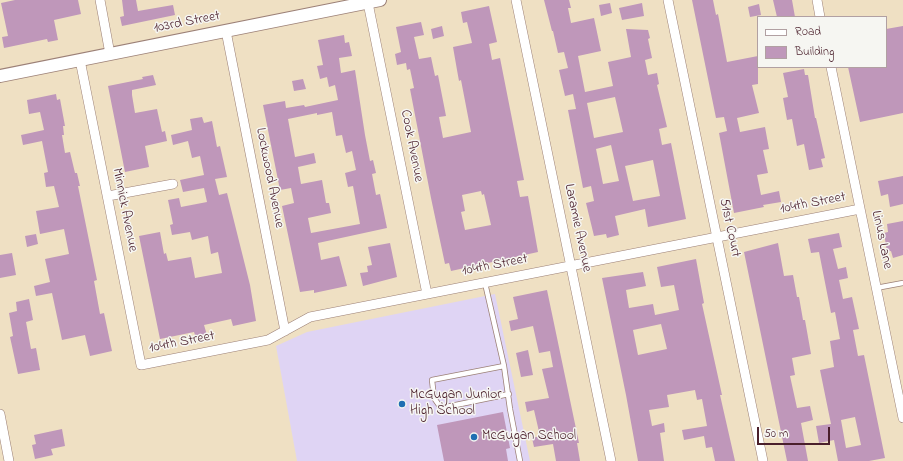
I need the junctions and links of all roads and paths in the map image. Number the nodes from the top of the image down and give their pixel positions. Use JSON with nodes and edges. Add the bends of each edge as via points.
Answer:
{"nodes":[{"id":1,"x":100,"y":0,"type":"edge"},
{"id":2,"x":380,"y":0,"type":"edge"},
{"id":3,"x":516,"y":0,"type":"edge"},
{"id":4,"x":668,"y":0,"type":"edge"},
{"id":5,"x":817,"y":0,"type":"edge"},
{"id":6,"x":368,"y":2,"type":"junction"},
{"id":7,"x":820,"y":16,"type":"edge"},
{"id":8,"x":226,"y":31,"type":"junction"},
{"id":9,"x":110,"y":54,"type":"junction"},
{"id":10,"x":80,"y":60,"type":"junction"},
{"id":11,"x":831,"y":68,"type":"edge"},
{"id":12,"x":0,"y":76,"type":"edge"},
{"id":13,"x":173,"y":184,"type":"dead end"},
{"id":14,"x":108,"y":196,"type":"junction"},
{"id":15,"x":860,"y":209,"type":"junction"},
{"id":16,"x":717,"y":237,"type":"junction"},
{"id":17,"x":571,"y":266,"type":"junction"},
{"id":18,"x":485,"y":283,"type":"junction"},
{"id":19,"x":903,"y":283,"type":"edge"},
{"id":20,"x":876,"y":288,"type":"junction"},
{"id":21,"x":427,"y":294,"type":"junction"},
{"id":22,"x":284,"y":331,"type":"junction"},
{"id":23,"x":141,"y":365,"type":"joint"},
{"id":24,"x":504,"y":366,"type":"junction"},
{"id":25,"x":509,"y":394,"type":"junction"},
{"id":26,"x":0,"y":414,"type":"edge"},
{"id":27,"x":903,"y":418,"type":"edge"},
{"id":28,"x":9,"y":461,"type":"edge"},
{"id":29,"x":520,"y":461,"type":"edge"},
{"id":30,"x":611,"y":461,"type":"edge"},
{"id":31,"x":763,"y":461,"type":"edge"}],
"edges":[{"from":1,"to":9,"type":"street"},
{"from":2,"to":6,"type":"main road","name":"103rd Street"},
{"from":3,"to":17,"type":"street","name":"Laramie Avenue"},
{"from":4,"to":16,"type":"street","name":"51st Court"},
{"from":5,"to":7,"type":"street"},
{"from":6,"to":8,"type":"main road","name":"103rd Street"},
{"from":6,"to":21,"type":"street","name":"Cook Avenue"},
{"from":8,"to":9,"type":"main road","name":"103rd Street"},
{"from":8,"to":22,"type":"street","name":"Lockwood Avenue"},
{"from":9,"to":10,"type":"main road","name":"103rd Street"},
{"from":10,"to":12,"type":"main road","name":"103rd Street"},
{"from":10,"to":14,"type":"street","name":"Minnick Avenue"},
{"from":11,"to":15,"type":"street","name":"Linus Lane"},
{"from":13,"to":14,"type":"street"},
{"from":14,"to":23,"type":"street","name":"Minnick Avenue"},
{"from":15,"to":16,"type":"street","name":"104th Street"},
{"from":15,"to":20,"type":"street","name":"Linus Lane"},
{"from":16,"to":17,"type":"street","name":"104th Street"},
{"from":16,"to":31,"type":"street","name":"51st Court"},
{"from":17,"to":18,"type":"street","name":"104th Street"},
{"from":17,"to":30,"type":"street","name":"Laramie Avenue"},
{"from":18,"to":21,"type":"street","name":"104th Street"},
{"from":18,"to":24,"type":"lane"},
{"from":19,"to":20,"type":"lane"},
{"from":20,"to":27,"type":"street","name":"Linus Lane"},
{"from":21,"to":22,"type":"street","name":"104th Street","via":[[310,317]]},
{"from":22,"to":23,"type":"street","name":"104th Street","via":[[268,340]]},
{"from":24,"to":25,"type":"lane"},
{"from":24,"to":25,"type":"lane","via":[[432,380],[434,398],[441,408]]},
{"from":25,"to":29,"type":"lane"},
{"from":26,"to":28,"type":"street"}]}
